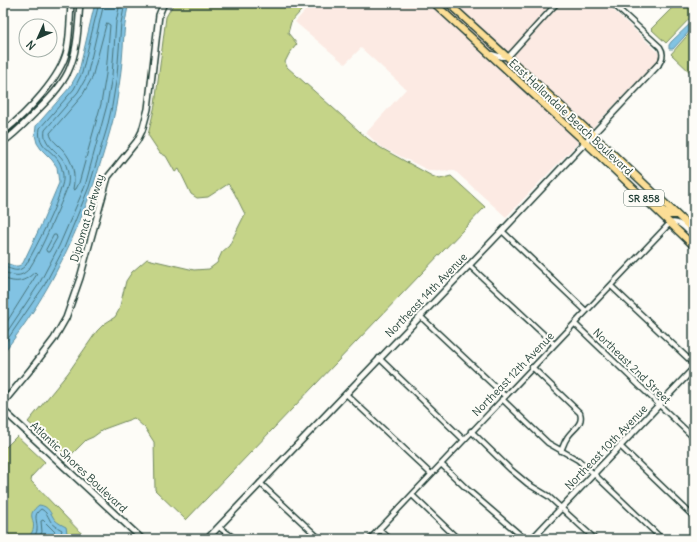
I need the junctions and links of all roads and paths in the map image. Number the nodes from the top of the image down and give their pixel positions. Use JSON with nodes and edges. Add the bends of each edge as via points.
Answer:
{"nodes":[{"id":1,"x":71,"y":3,"type":"edge"},
{"id":2,"x":80,"y":3,"type":"edge"},
{"id":3,"x":164,"y":3,"type":"edge"},
{"id":4,"x":434,"y":3,"type":"edge"},
{"id":5,"x":448,"y":3,"type":"edge"},
{"id":6,"x":558,"y":3,"type":"edge"},
{"id":7,"x":612,"y":3,"type":"edge"},
{"id":8,"x":487,"y":52,"type":"junction"},
{"id":9,"x":508,"y":57,"type":"junction"},
{"id":10,"x":501,"y":65,"type":"junction"},
{"id":11,"x":658,"y":65,"type":"joint"},
{"id":12,"x":525,"y":72,"type":"junction"},
{"id":13,"x":26,"y":110,"type":"junction"},
{"id":14,"x":32,"y":116,"type":"junction"},
{"id":15,"x":10,"y":126,"type":"junction"},
{"id":16,"x":3,"y":132,"type":"edge"},
{"id":17,"x":16,"y":132,"type":"junction"},
{"id":18,"x":592,"y":134,"type":"junction"},
{"id":19,"x":3,"y":142,"type":"edge"},
{"id":20,"x":585,"y":142,"type":"junction"},
{"id":21,"x":642,"y":197,"type":"junction"},
{"id":22,"x":676,"y":215,"type":"junction"},
{"id":23,"x":670,"y":223,"type":"junction"},
{"id":24,"x":502,"y":230,"type":"junction"},
{"id":25,"x":694,"y":231,"type":"edge"},
{"id":26,"x":694,"y":237,"type":"edge"},
{"id":27,"x":694,"y":246,"type":"edge"},
{"id":28,"x":469,"y":265,"type":"junction"},
{"id":29,"x":610,"y":286,"type":"junction"},
{"id":30,"x":586,"y":311,"type":"junction"},
{"id":31,"x":420,"y":316,"type":"junction"},
{"id":32,"x":575,"y":324,"type":"junction"},
{"id":33,"x":554,"y":344,"type":"junction"},
{"id":34,"x":379,"y":358,"type":"junction"},
{"id":35,"x":694,"y":364,"type":"edge"},
{"id":36,"x":532,"y":367,"type":"junction"},
{"id":37,"x":694,"y":368,"type":"edge"},
{"id":38,"x":346,"y":394,"type":"junction"},
{"id":39,"x":503,"y":398,"type":"junction"},
{"id":40,"x":3,"y":403,"type":"edge"},
{"id":41,"x":660,"y":405,"type":"junction"},
{"id":42,"x":3,"y":410,"type":"edge"},
{"id":43,"x":472,"y":431,"type":"junction"},
{"id":44,"x":694,"y":438,"type":"edge"},
{"id":45,"x":464,"y":440,"type":"junction"},
{"id":46,"x":620,"y":446,"type":"junction"},
{"id":47,"x":561,"y":451,"type":"junction"},
{"id":48,"x":441,"y":464,"type":"junction"},
{"id":49,"x":431,"y":474,"type":"junction"},
{"id":50,"x":594,"y":474,"type":"junction"},
{"id":51,"x":260,"y":483,"type":"junction"},
{"id":52,"x":412,"y":495,"type":"junction"},
{"id":53,"x":562,"y":508,"type":"junction"},
{"id":54,"x":694,"y":517,"type":"edge"},
{"id":55,"x":219,"y":527,"type":"junction"},
{"id":56,"x":379,"y":529,"type":"junction"},
{"id":57,"x":142,"y":539,"type":"edge"},
{"id":58,"x":207,"y":539,"type":"edge"},
{"id":59,"x":235,"y":539,"type":"edge"},
{"id":60,"x":320,"y":539,"type":"edge"},
{"id":61,"x":370,"y":539,"type":"edge"},
{"id":62,"x":390,"y":539,"type":"edge"},
{"id":63,"x":458,"y":539,"type":"edge"},
{"id":64,"x":525,"y":539,"type":"edge"},
{"id":65,"x":532,"y":539,"type":"edge"},
{"id":66,"x":594,"y":539,"type":"edge"},
{"id":67,"x":662,"y":539,"type":"edge"}],
"edges":[{"from":1,"to":13,"type":"street","via":[[67,50],[61,68],[54,80]]},
{"from":2,"to":14,"type":"street","via":[[76,47],[68,72],[60,85]]},
{"from":3,"to":40,"type":"street","name":"Diplomat Parkway","via":[[159,15],[148,109],[142,131],[108,177],[66,318],[54,339]]},
{"from":4,"to":8,"type":"main road","name":"East Hallandale Beach Boulevard","number":"SR 858"},
{"from":5,"to":9,"type":"main road","name":"East Hallandale Beach Boulevard","number":"SR 858"},
{"from":6,"to":9,"type":"street"},
{"from":7,"to":11,"type":"street","via":[[660,47],[663,55]]},
{"from":8,"to":9,"type":"street"},
{"from":8,"to":10,"type":"main road","name":"East Hallandale Beach Boulevard","number":"SR 858"},
{"from":9,"to":12,"type":"main road","name":"East Hallandale Beach Boulevard","number":"SR 858"},
{"from":10,"to":12,"type":"main road"},
{"from":10,"to":20,"type":"main road","name":"East Hallandale Beach Boulevard","number":"SR 858"},
{"from":11,"to":18,"type":"street","name":"Northeast 14th Avenue"},
{"from":12,"to":18,"type":"main road","name":"East Hallandale Beach Boulevard","number":"SR 858"},
{"from":13,"to":14,"type":"street"},
{"from":13,"to":15,"type":"street"},
{"from":14,"to":17,"type":"street"},
{"from":15,"to":16,"type":"street"},
{"from":15,"to":17,"type":"street"},
{"from":17,"to":19,"type":"street"},
{"from":18,"to":20,"type":"street","name":"Northeast 14th Avenue"},
{"from":18,"to":22,"type":"main road","name":"East Hallandale Beach Boulevard","number":"SR 858"},
{"from":20,"to":21,"type":"main road","name":"East Hallandale Beach Boulevard","number":"SR 858"},
{"from":20,"to":24,"type":"street","name":"Northeast 14th Avenue"},
{"from":21,"to":22,"type":"main road","via":[[650,199],[669,215]]},
{"from":21,"to":23,"type":"main road","name":"East Hallandale Beach Boulevard","number":"SR 858"},
{"from":22,"to":25,"type":"main road","name":"East Hallandale Beach Boulevard","number":"SR 858"},
{"from":23,"to":26,"type":"street","via":[[678,222]]},
{"from":23,"to":27,"type":"main road","name":"East Hallandale Beach Boulevard","number":"SR 858"},
{"from":23,"to":29,"type":"street","name":"Northeast 12th Avenue"},
{"from":24,"to":28,"type":"street","name":"Northeast 14th Avenue"},
{"from":24,"to":30,"type":"street"},
{"from":28,"to":31,"type":"street","name":"Northeast 14th Avenue"},
{"from":28,"to":33,"type":"street"},
{"from":29,"to":30,"type":"street","name":"Northeast 12th Avenue"},
{"from":29,"to":35,"type":"street"},
{"from":30,"to":32,"type":"street","name":"Northeast 12th Avenue"},
{"from":31,"to":34,"type":"street","name":"Northeast 14th Avenue"},
{"from":31,"to":39,"type":"street"},
{"from":32,"to":33,"type":"street","name":"Northeast 12th Avenue"},
{"from":32,"to":41,"type":"street","name":"Northeast 2nd Street"},
{"from":33,"to":36,"type":"street","name":"Northeast 12th Avenue"},
{"from":34,"to":38,"type":"street","name":"Northeast 14th Avenue"},
{"from":34,"to":45,"type":"street"},
{"from":36,"to":39,"type":"street","name":"Northeast 12th Avenue"},
{"from":36,"to":47,"type":"street","via":[[580,413],[582,418]]},
{"from":37,"to":41,"type":"street","name":"Northeast 10th Avenue"},
{"from":38,"to":49,"type":"street"},
{"from":38,"to":51,"type":"street","name":"Northeast 14th Avenue"},
{"from":39,"to":43,"type":"street","name":"Northeast 12th Avenue"},
{"from":39,"to":47,"type":"street","via":[[548,443]]},
{"from":41,"to":44,"type":"street","name":"Northeast 2nd Street"},
{"from":41,"to":46,"type":"street","name":"Northeast 10th Avenue"},
{"from":42,"to":57,"type":"street","name":"Atlantic Shores Boulevard"},
{"from":43,"to":45,"type":"street","name":"Northeast 12th Avenue"},
{"from":43,"to":53,"type":"street","via":[[510,469]]},
{"from":45,"to":48,"type":"street","name":"Northeast 12th Avenue"},
{"from":46,"to":50,"type":"street","name":"Northeast 10th Avenue"},
{"from":46,"to":54,"type":"street"},
{"from":47,"to":50,"type":"street","via":[[578,460]]},
{"from":48,"to":49,"type":"street","name":"Northeast 12th Avenue"},
{"from":48,"to":64,"type":"street"},
{"from":49,"to":52,"type":"street","name":"Northeast 12th Avenue"},
{"from":50,"to":53,"type":"street","name":"Northeast 10th Avenue"},
{"from":50,"to":67,"type":"street"},
{"from":51,"to":55,"type":"street","name":"Northeast 14th Avenue"},
{"from":51,"to":60,"type":"street"},
{"from":52,"to":56,"type":"street","name":"Northeast 12th Avenue"},
{"from":52,"to":63,"type":"street"},
{"from":53,"to":65,"type":"street","name":"Northeast 10th Avenue"},
{"from":53,"to":66,"type":"street"},
{"from":55,"to":58,"type":"street","name":"Northeast 14th Avenue"},
{"from":55,"to":59,"type":"street"},
{"from":56,"to":61,"type":"street","name":"Northeast 12th Avenue"},
{"from":56,"to":62,"type":"street"}]}
